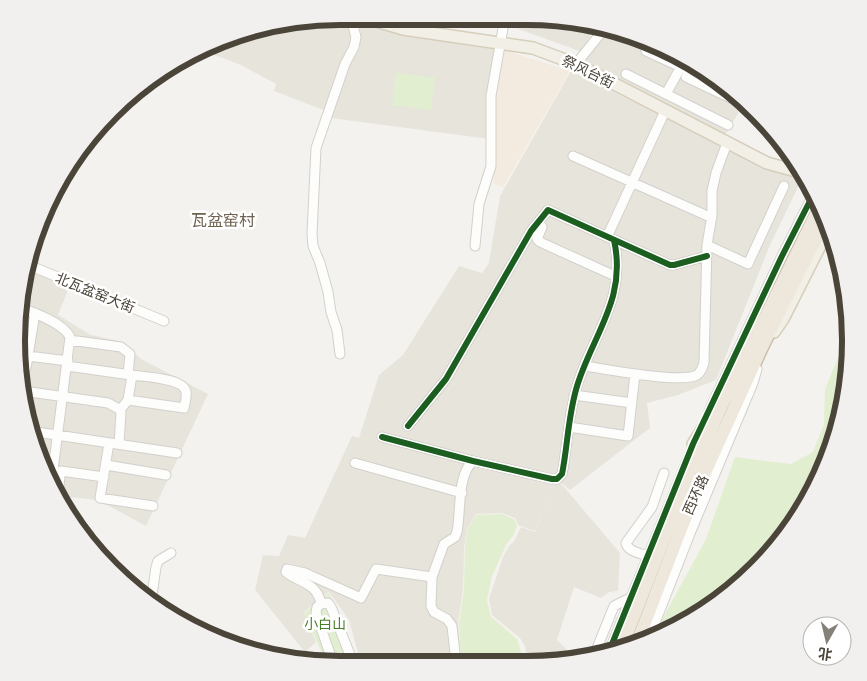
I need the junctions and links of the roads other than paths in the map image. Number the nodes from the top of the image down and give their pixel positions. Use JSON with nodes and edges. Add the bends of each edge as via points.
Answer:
{"nodes":[{"id":1,"x":352,"y":25,"type":"edge"},
{"id":2,"x":405,"y":25,"type":"edge"},
{"id":3,"x":429,"y":25,"type":"edge"},
{"id":4,"x":504,"y":25,"type":"edge"},
{"id":5,"x":428,"y":33,"type":"junction"},
{"id":6,"x":600,"y":34,"type":"edge"},
{"id":7,"x":502,"y":43,"type":"junction"},
{"id":8,"x":646,"y":51,"type":"dead end"},
{"id":9,"x":675,"y":63,"type":"edge"},
{"id":10,"x":576,"y":64,"type":"junction"},
{"id":11,"x":682,"y":66,"type":"edge"},
{"id":12,"x":689,"y":70,"type":"edge"},
{"id":13,"x":626,"y":74,"type":"dead end"},
{"id":14,"x":666,"y":94,"type":"junction"},
{"id":15,"x":726,"y":96,"type":"edge"},
{"id":16,"x":665,"y":111,"type":"junction"},
{"id":17,"x":728,"y":125,"type":"dead end"},
{"id":18,"x":727,"y":143,"type":"junction"},
{"id":19,"x":573,"y":156,"type":"dead end"},
{"id":20,"x":792,"y":170,"type":"edge"},
{"id":21,"x":632,"y":183,"type":"junction"},
{"id":22,"x":784,"y":186,"type":"dead end"},
{"id":23,"x":810,"y":203,"type":"edge"},
{"id":24,"x":813,"y":209,"type":"edge"},
{"id":25,"x":816,"y":215,"type":"edge"},
{"id":26,"x":712,"y":218,"type":"junction"},
{"id":27,"x":538,"y":222,"type":"junction"},
{"id":28,"x":821,"y":228,"type":"edge"},
{"id":29,"x":824,"y":237,"type":"edge"},
{"id":30,"x":610,"y":239,"type":"junction"},
{"id":31,"x":707,"y":245,"type":"junction"},
{"id":32,"x":475,"y":246,"type":"dead end"},
{"id":33,"x":707,"y":256,"type":"junction"},
{"id":34,"x":34,"y":267,"type":"edge"},
{"id":35,"x":615,"y":276,"type":"junction"},
{"id":36,"x":27,"y":310,"type":"edge"},
{"id":37,"x":34,"y":313,"type":"junction"},
{"id":38,"x":164,"y":321,"type":"dead end"},
{"id":39,"x":25,"y":334,"type":"edge"},
{"id":40,"x":31,"y":335,"type":"junction"},
{"id":41,"x":70,"y":340,"type":"junction"},
{"id":42,"x":750,"y":347,"type":"junction"},
{"id":43,"x":340,"y":354,"type":"dead end"},
{"id":44,"x":28,"y":356,"type":"junction"},
{"id":45,"x":67,"y":363,"type":"junction"},
{"id":46,"x":26,"y":365,"type":"edge"},
{"id":47,"x":585,"y":366,"type":"junction"},
{"id":48,"x":635,"y":374,"type":"junction"},
{"id":49,"x":130,"y":375,"type":"junction"},
{"id":50,"x":735,"y":377,"type":"junction"},
{"id":51,"x":29,"y":391,"type":"edge"},
{"id":52,"x":574,"y":395,"type":"junction"},
{"id":53,"x":63,"y":397,"type":"junction"},
{"id":54,"x":128,"y":400,"type":"junction"},
{"id":55,"x":632,"y":403,"type":"junction"},
{"id":56,"x":120,"y":410,"type":"junction"},
{"id":57,"x":408,"y":426,"type":"dead end"},
{"id":58,"x":569,"y":427,"type":"junction"},
{"id":59,"x":39,"y":432,"type":"edge"},
{"id":60,"x":58,"y":435,"type":"junction"},
{"id":61,"x":382,"y":437,"type":"dead end"},
{"id":62,"x":114,"y":443,"type":"junction"},
{"id":63,"x":694,"y":444,"type":"junction"},
{"id":64,"x":177,"y":452,"type":"dead end"},
{"id":65,"x":473,"y":461,"type":"junction"},
{"id":66,"x":355,"y":464,"type":"dead end"},
{"id":67,"x":106,"y":465,"type":"junction"},
{"id":68,"x":52,"y":468,"type":"edge"},
{"id":69,"x":53,"y":470,"type":"edge"},
{"id":70,"x":54,"y":472,"type":"edge"},
{"id":71,"x":664,"y":473,"type":"dead end"},
{"id":72,"x":166,"y":475,"type":"dead end"},
{"id":73,"x":104,"y":477,"type":"junction"},
{"id":74,"x":60,"y":484,"type":"edge"},
{"id":75,"x":462,"y":493,"type":"junction"},
{"id":76,"x":153,"y":506,"type":"dead end"},
{"id":77,"x":171,"y":553,"type":"dead end"},
{"id":78,"x":648,"y":556,"type":"junction"},
{"id":79,"x":432,"y":577,"type":"junction"},
{"id":80,"x":152,"y":594,"type":"edge"},
{"id":81,"x":630,"y":598,"type":"junction"},
{"id":82,"x":320,"y":604,"type":"junction"},
{"id":83,"x":654,"y":625,"type":"junction"},
{"id":84,"x":654,"y":629,"type":"edge"},
{"id":85,"x":652,"y":630,"type":"edge"},
{"id":86,"x":640,"y":634,"type":"edge"},
{"id":87,"x":625,"y":640,"type":"edge"},
{"id":88,"x":612,"y":644,"type":"edge"},
{"id":89,"x":597,"y":648,"type":"edge"},
{"id":90,"x":330,"y":656,"type":"edge"},
{"id":91,"x":350,"y":656,"type":"edge"},
{"id":92,"x":455,"y":656,"type":"edge"}],
"edges":[{"from":1,"to":43,"type":"street","via":[[356,36],[354,47],[316,148],[312,234],[337,330]]},
{"from":2,"to":5,"type":"main road","name":"祭风台街"},
{"from":3,"to":5,"type":"street"},
{"from":4,"to":7,"type":"street"},
{"from":5,"to":7,"type":"main road","name":"祭风台街"},
{"from":6,"to":10,"type":"street"},
{"from":7,"to":10,"type":"main road","name":"祭风台街","via":[[534,48]]},
{"from":7,"to":32,"type":"street","via":[[491,96],[491,166],[479,204]]},
{"from":8,"to":9,"type":"street"},
{"from":10,"to":16,"type":"main road","name":"祭风台街"},
{"from":11,"to":14,"type":"street"},
{"from":12,"to":15,"type":"street","via":[[686,76]]},
{"from":13,"to":14,"type":"street"},
{"from":14,"to":17,"type":"street"},
{"from":16,"to":18,"type":"main road","name":"祭风台街"},
{"from":16,"to":21,"type":"street"},
{"from":18,"to":20,"type":"main road","name":"祭风台街","via":[[766,163]]},
{"from":18,"to":26,"type":"street","via":[[714,180]]},
{"from":19,"to":21,"type":"street"},
{"from":21,"to":26,"type":"street"},
{"from":21,"to":30,"type":"street"},
{"from":22,"to":31,"type":"street","via":[[748,264]]},
{"from":23,"to":42,"type":"street"},
{"from":24,"to":42,"type":"main road","via":[[763,311]]},
{"from":25,"to":42,"type":"highway"},
{"from":26,"to":31,"type":"street"},
{"from":27,"to":30,"type":"street","via":[[548,210]]},
{"from":27,"to":35,"type":"street","via":[[542,227],[537,239],[540,242]]},
{"from":27,"to":57,"type":"street","via":[[446,379]]},
{"from":28,"to":42,"type":"highway"},
{"from":29,"to":42,"type":"main road","via":[[783,318]]},
{"from":30,"to":33,"type":"street","via":[[670,265]]},
{"from":30,"to":35,"type":"street","via":[[617,260]]},
{"from":31,"to":33,"type":"street"},
{"from":33,"to":48,"type":"street","via":[[703,368],[695,376],[687,377]]},
{"from":34,"to":38,"type":"street","name":"北瓦盆窑大街"},
{"from":35,"to":47,"type":"street","via":[[607,318]]},
{"from":36,"to":37,"type":"street"},
{"from":37,"to":40,"type":"street"},
{"from":37,"to":41,"type":"street","via":[[64,329]]},
{"from":39,"to":40,"type":"street"},
{"from":40,"to":44,"type":"street"},
{"from":41,"to":45,"type":"street"},
{"from":41,"to":49,"type":"street","via":[[121,347],[130,354]]},
{"from":42,"to":50,"type":"highway","name":"西环路"},
{"from":42,"to":63,"type":"street"},
{"from":42,"to":83,"type":"street","via":[[754,383]]},
{"from":42,"to":86,"type":"highway","name":"西环路"},
{"from":44,"to":45,"type":"street"},
{"from":44,"to":46,"type":"street"},
{"from":45,"to":49,"type":"street"},
{"from":45,"to":53,"type":"street"},
{"from":47,"to":48,"type":"street"},
{"from":47,"to":52,"type":"street"},
{"from":48,"to":55,"type":"street"},
{"from":49,"to":54,"type":"street"},
{"from":49,"to":54,"type":"street","via":[[177,382],[186,393],[184,408]]},
{"from":50,"to":63,"type":"main road"},
{"from":50,"to":87,"type":"highway","name":"西环路","via":[[669,526]]},
{"from":51,"to":53,"type":"street"},
{"from":52,"to":55,"type":"street"},
{"from":52,"to":58,"type":"street"},
{"from":53,"to":56,"type":"street","via":[[108,403]]},
{"from":53,"to":60,"type":"street"},
{"from":54,"to":56,"type":"street"},
{"from":55,"to":58,"type":"street","via":[[628,436]]},
{"from":56,"to":62,"type":"street","via":[[122,419]]},
{"from":58,"to":65,"type":"street","via":[[562,474],[558,479]]},
{"from":59,"to":60,"type":"street"},
{"from":60,"to":62,"type":"street"},
{"from":60,"to":68,"type":"street"},
{"from":61,"to":65,"type":"street"},
{"from":62,"to":64,"type":"street"},
{"from":62,"to":67,"type":"street"},
{"from":63,"to":78,"type":"street"},
{"from":65,"to":75,"type":"street","via":[[465,471]]},
{"from":66,"to":75,"type":"street"},
{"from":67,"to":72,"type":"street"},
{"from":67,"to":73,"type":"street"},
{"from":69,"to":73,"type":"street"},
{"from":70,"to":74,"type":"street","via":[[61,479]]},
{"from":71,"to":78,"type":"street","via":[[652,507],[626,543],[631,550]]},
{"from":73,"to":76,"type":"street","via":[[100,498]]},
{"from":75,"to":79,"type":"street","via":[[457,532],[444,544]]},
{"from":77,"to":80,"type":"street","via":[[158,561]]},
{"from":78,"to":81,"type":"street"},
{"from":79,"to":82,"type":"street","via":[[376,569],[361,598],[306,573],[287,570],[288,574],[315,590]]},
{"from":79,"to":92,"type":"street","via":[[431,606],[452,626]]},
{"from":81,"to":88,"type":"street"},
{"from":81,"to":89,"type":"street","via":[[614,606]]},
{"from":82,"to":90,"type":"street","via":[[316,613]]},
{"from":82,"to":91,"type":"street","via":[[328,603],[331,607]]},
{"from":83,"to":84,"type":"street"},
{"from":83,"to":85,"type":"street"}]}
